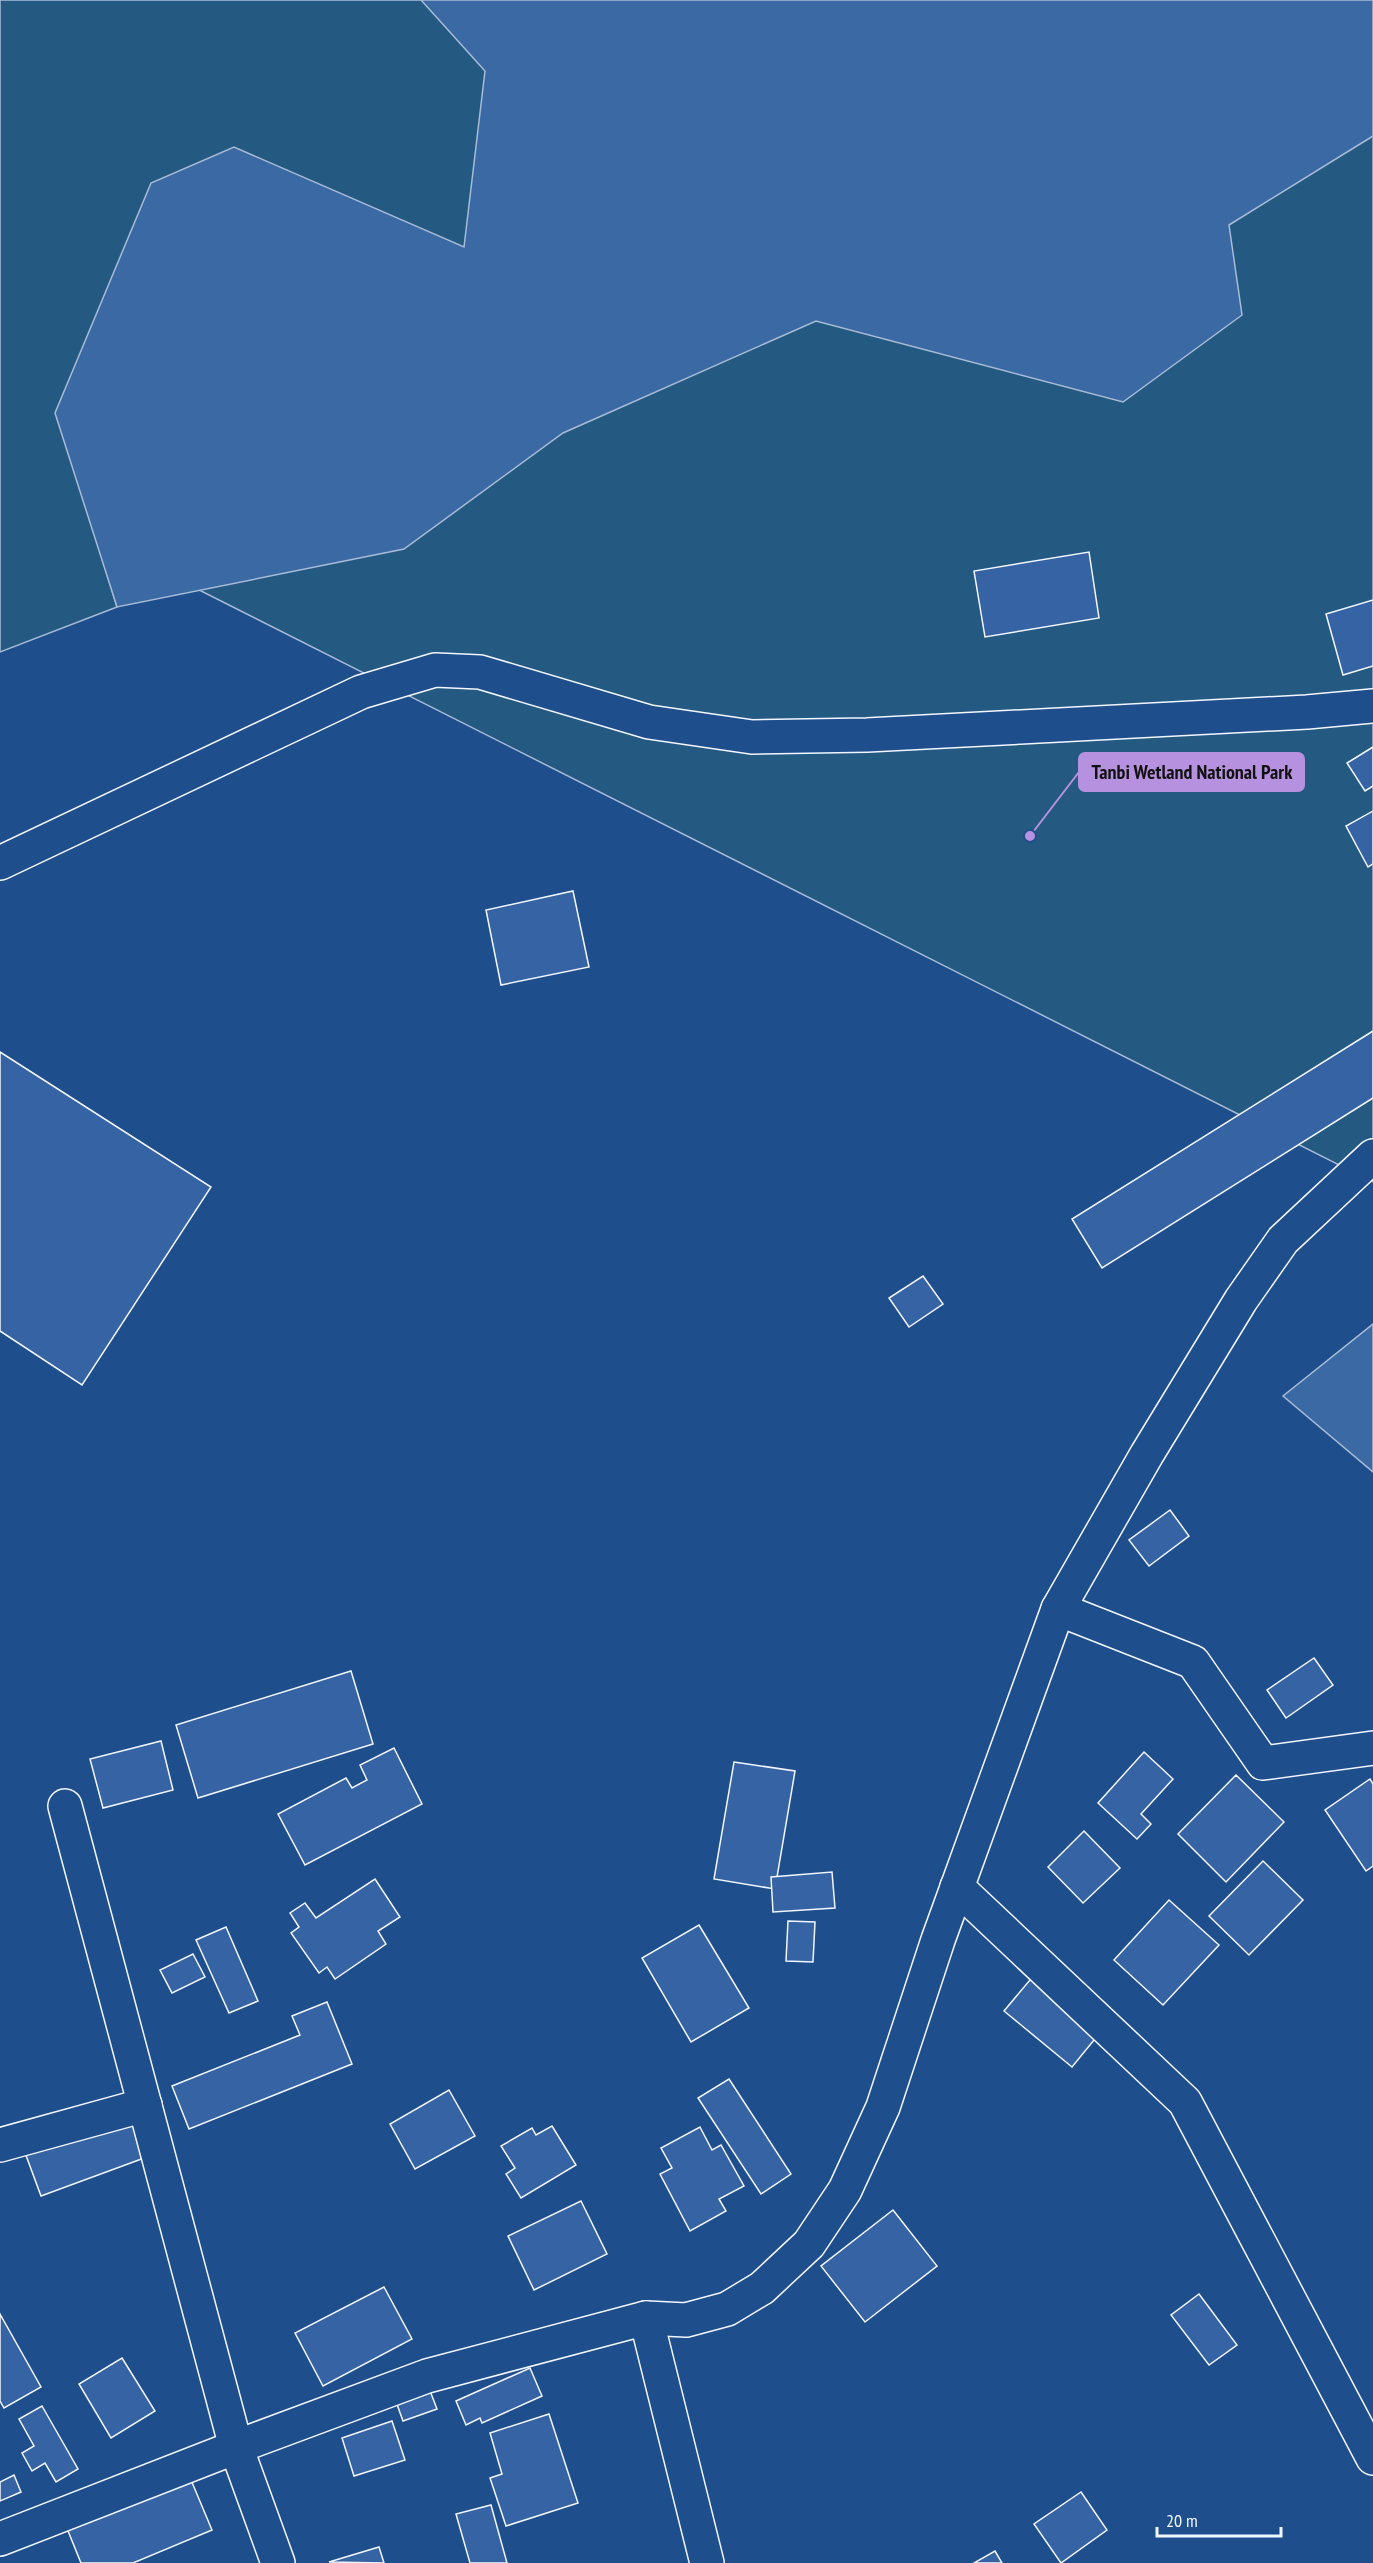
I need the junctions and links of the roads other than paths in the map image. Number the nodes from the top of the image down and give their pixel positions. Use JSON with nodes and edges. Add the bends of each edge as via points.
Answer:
{"nodes":[{"id":1,"x":1373,"y":706,"type":"edge"},
{"id":2,"x":0,"y":863,"type":"edge"},
{"id":3,"x":1373,"y":1156,"type":"edge"},
{"id":4,"x":1058,"y":1609,"type":"junction"},
{"id":5,"x":1373,"y":1748,"type":"edge"},
{"id":6,"x":65,"y":1806,"type":"dead end"},
{"id":7,"x":957,"y":1887,"type":"junction"},
{"id":8,"x":144,"y":2105,"type":"junction"},
{"id":9,"x":0,"y":2145,"type":"edge"},
{"id":10,"x":646,"y":2318,"type":"junction"},
{"id":11,"x":236,"y":2447,"type":"junction"},
{"id":12,"x":1373,"y":2458,"type":"edge"},
{"id":13,"x":0,"y":2539,"type":"edge"},
{"id":14,"x":278,"y":2563,"type":"edge"},
{"id":15,"x":707,"y":2563,"type":"edge"}],
"edges":[{"from":1,"to":2,"type":"street","via":[[867,735],[752,737],[649,723],[480,672],[435,670],[361,692]]},
{"from":3,"to":4,"type":"street","via":[[1283,1240],[1241,1300]]},
{"from":4,"to":5,"type":"street","via":[[1194,1662],[1263,1763]]},
{"from":4,"to":7,"type":"street"},
{"from":6,"to":8,"type":"street"},
{"from":7,"to":10,"type":"street","via":[[883,2107],[845,2190],[809,2244],[762,2288],[727,2309],[686,2320]]},
{"from":7,"to":12,"type":"street","via":[[1185,2102]]},
{"from":8,"to":9,"type":"street"},
{"from":8,"to":11,"type":"street"},
{"from":10,"to":11,"type":"street","via":[[427,2376]]},
{"from":10,"to":15,"type":"street"},
{"from":11,"to":13,"type":"street"},
{"from":11,"to":14,"type":"street"}]}
